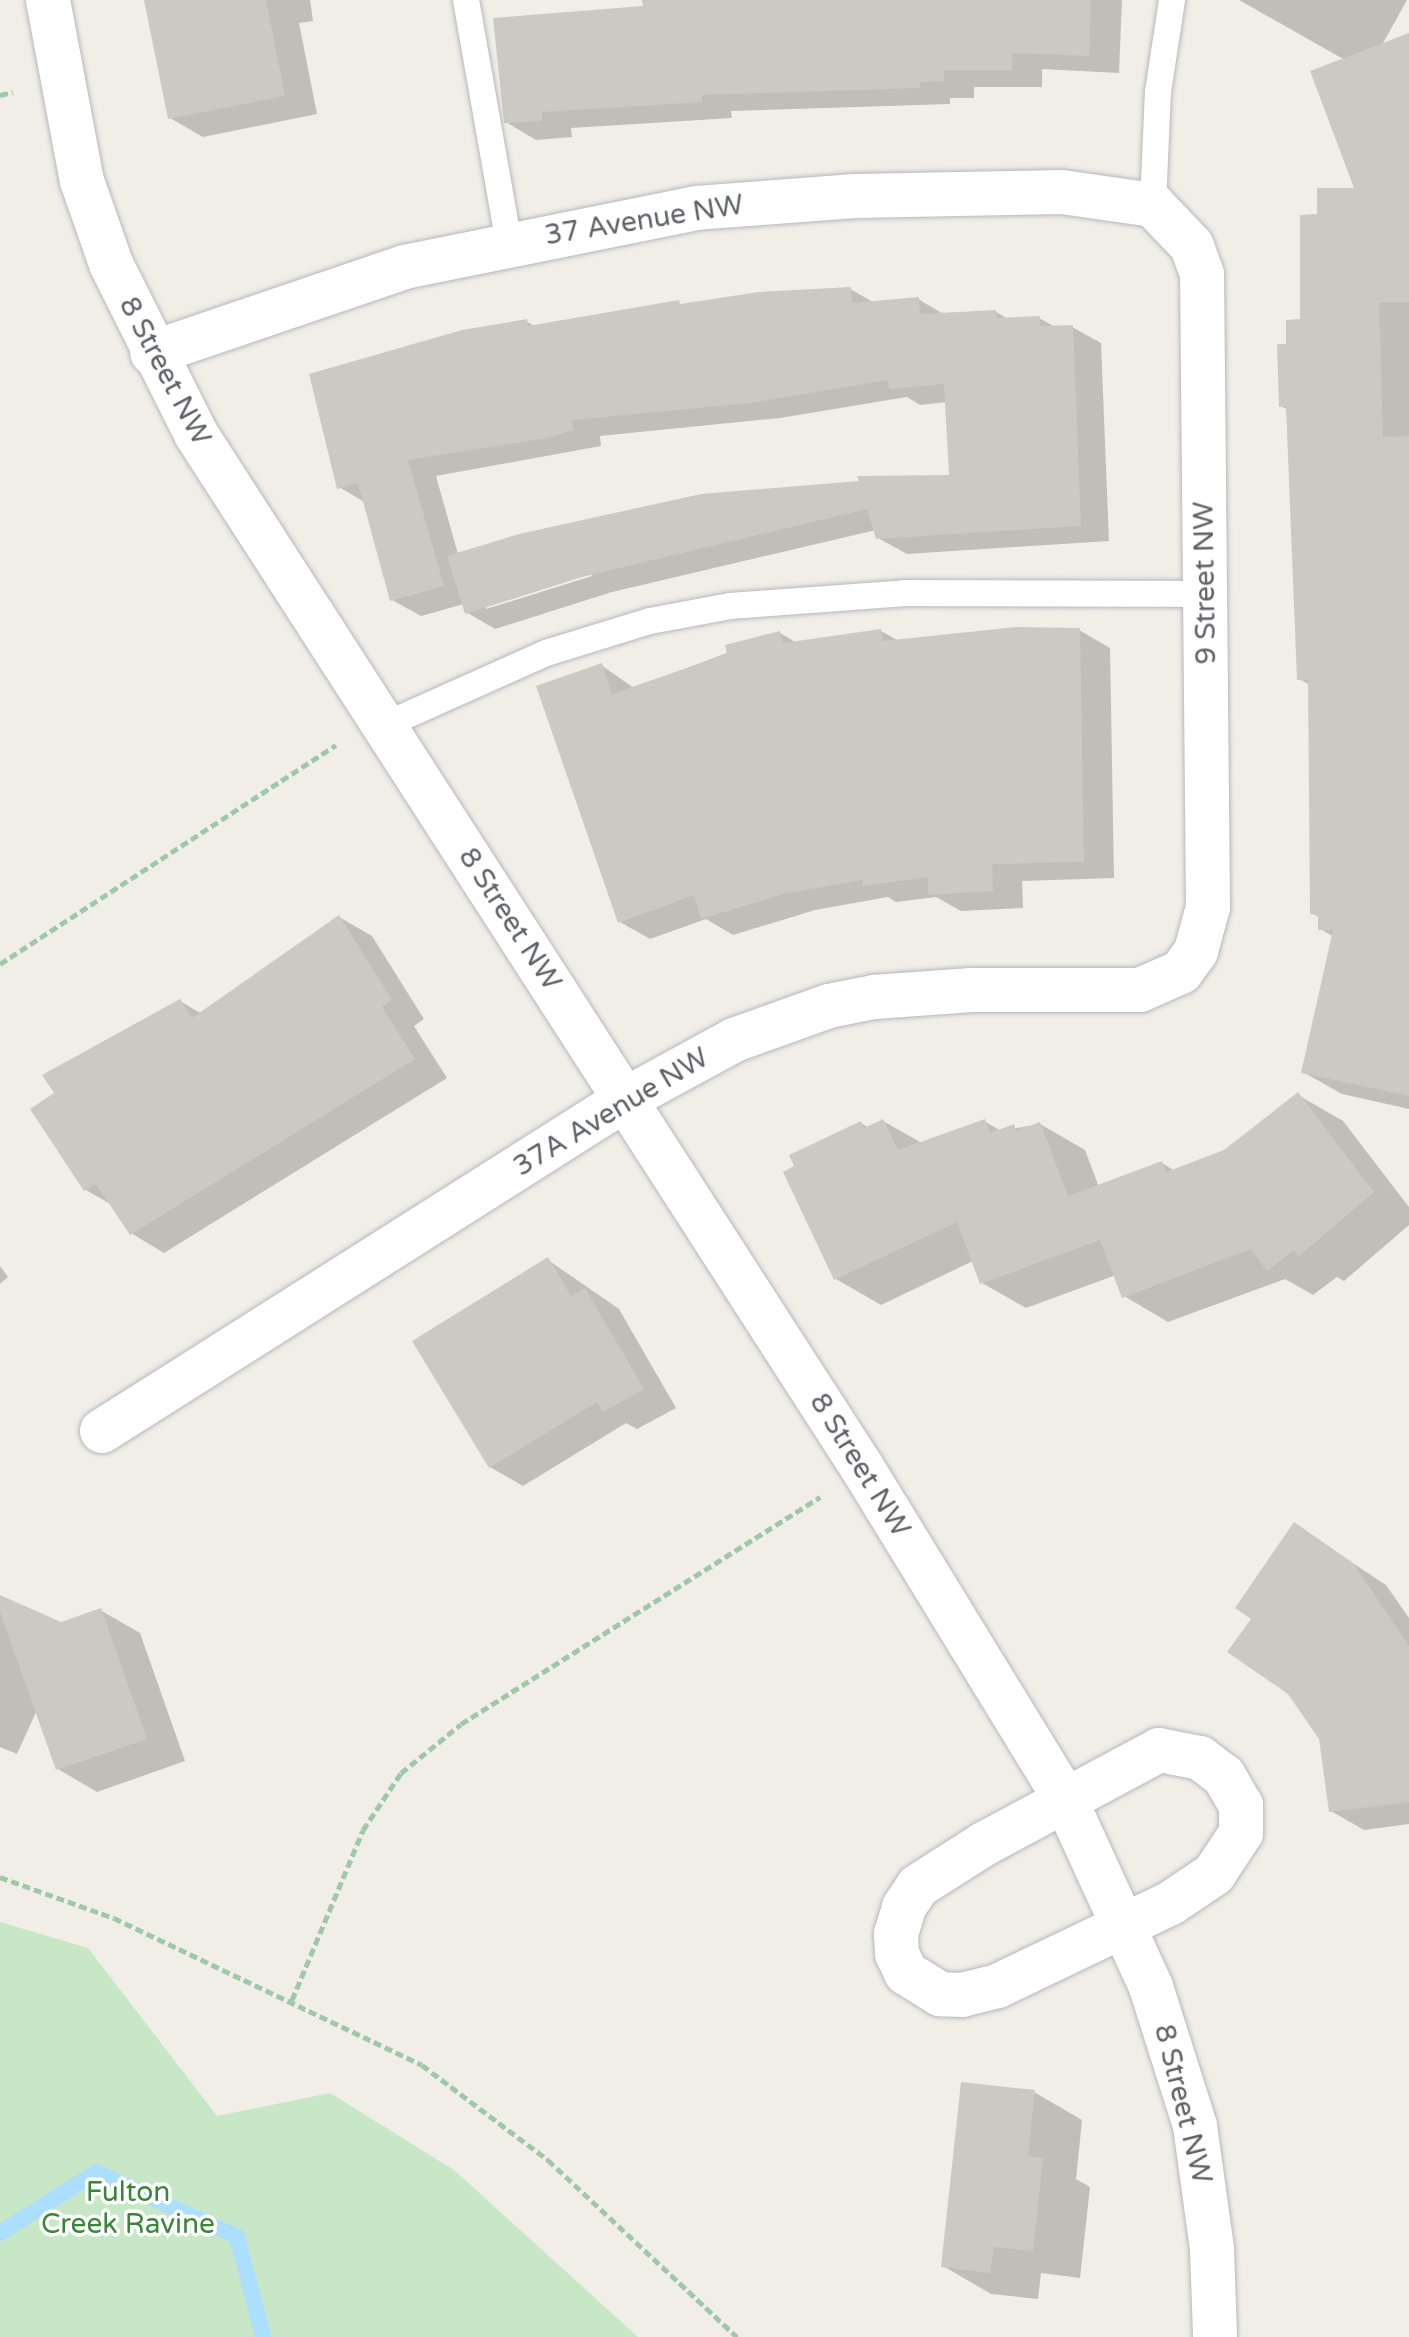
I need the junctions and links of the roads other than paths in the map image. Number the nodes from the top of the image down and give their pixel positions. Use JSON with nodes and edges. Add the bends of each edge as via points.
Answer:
{"nodes":[{"id":1,"x":48,"y":0,"type":"edge"},
{"id":2,"x":466,"y":0,"type":"edge"},
{"id":3,"x":1172,"y":0,"type":"edge"},
{"id":4,"x":1153,"y":205,"type":"junction"},
{"id":5,"x":509,"y":243,"type":"junction"},
{"id":6,"x":152,"y":353,"type":"junction"},
{"id":7,"x":1206,"y":594,"type":"junction"},
{"id":8,"x":385,"y":725,"type":"junction"},
{"id":9,"x":1181,"y":972,"type":"joint"},
{"id":10,"x":626,"y":1099,"type":"junction"},
{"id":11,"x":102,"y":1431,"type":"dead end"},
{"id":12,"x":1065,"y":1799,"type":"junction"},
{"id":13,"x":1124,"y":1925,"type":"junction"},
{"id":14,"x":1215,"y":2337,"type":"edge"}],
"edges":[{"from":1,"to":6,"type":"street","name":"8 Street NW","via":[[82,181],[111,264]]},
{"from":2,"to":5,"type":"lane"},
{"from":3,"to":4,"type":"lane","via":[[1158,92]]},
{"from":4,"to":5,"type":"street","name":"37 Avenue NW","via":[[1062,192],[779,200],[697,208]]},
{"from":4,"to":7,"type":"street","name":"9 Street NW","via":[[1192,246],[1202,274]]},
{"from":5,"to":6,"type":"street","name":"37 Avenue NW","via":[[311,295]]},
{"from":6,"to":8,"type":"street","name":"8 Street NW","via":[[214,464]]},
{"from":7,"to":8,"type":"lane","via":[[906,593],[730,606],[650,621],[546,653]]},
{"from":7,"to":9,"type":"street","name":"9 Street NW","via":[[1208,907],[1196,951]]},
{"from":8,"to":10,"type":"street","name":"8 Street NW"},
{"from":9,"to":10,"type":"street","name":"37A Avenue NW","via":[[1140,990],[1114,994],[921,992],[829,1006],[734,1040]]},
{"from":10,"to":11,"type":"street","name":"37A Avenue NW"},
{"from":10,"to":12,"type":"street","name":"8 Street NW","via":[[863,1469]]},
{"from":12,"to":13,"type":"street","name":"8 Street NW"},
{"from":12,"to":13,"type":"street","via":[[1159,1750],[1200,1758],[1224,1776],[1241,1805],[1241,1833],[1214,1874]]},
{"from":12,"to":13,"type":"street","via":[[936,1870],[918,1886],[904,1907],[897,1954],[906,1973],[940,1994],[963,1995],[998,1986]]},
{"from":13,"to":14,"type":"street","name":"8 Street NW","via":[[1161,2015],[1195,2126],[1212,2249]]}]}
